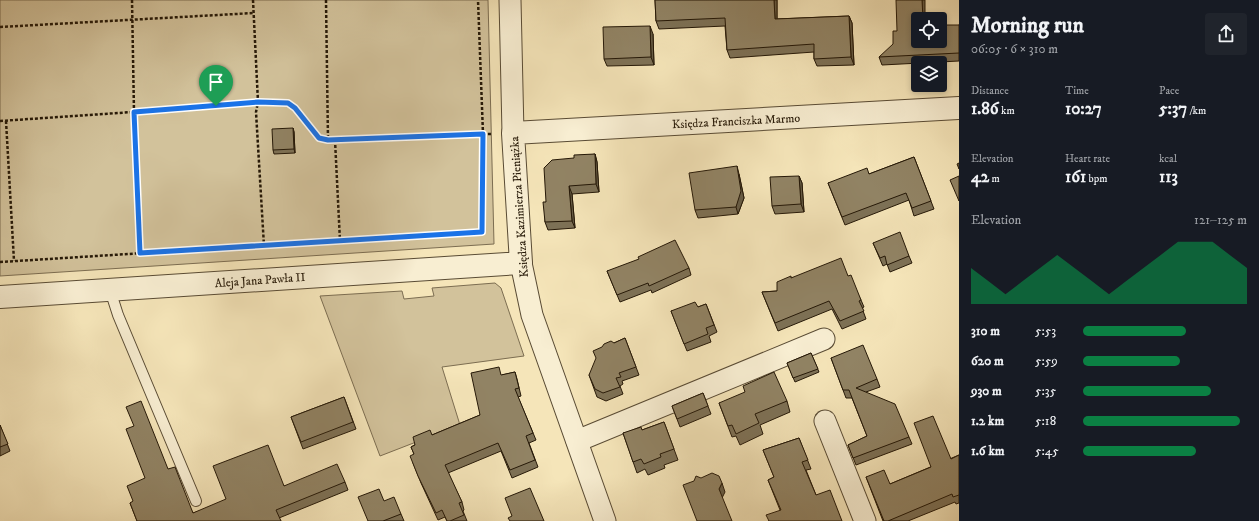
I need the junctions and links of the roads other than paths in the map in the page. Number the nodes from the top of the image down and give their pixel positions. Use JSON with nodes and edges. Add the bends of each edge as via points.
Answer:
{"nodes":[{"id":1,"x":510,"y":0,"type":"edge"},
{"id":2,"x":959,"y":108,"type":"edge"},
{"id":3,"x":513,"y":133,"type":"junction"},
{"id":4,"x":521,"y":263,"type":"junction"},
{"id":5,"x":110,"y":290,"type":"junction"},
{"id":6,"x":0,"y":297,"type":"edge"},
{"id":7,"x":824,"y":339,"type":"dead end"},
{"id":8,"x":825,"y":421,"type":"dead end"},
{"id":9,"x":577,"y":441,"type":"junction"},
{"id":10,"x":196,"y":501,"type":"dead end"},
{"id":11,"x":605,"y":521,"type":"edge"},
{"id":12,"x":865,"y":521,"type":"edge"}],
"edges":[{"from":1,"to":3,"type":"street","name":"Księdza Kazimierza Pieniążka"},
{"from":2,"to":3,"type":"street","name":"Księdza Franciszka Marmo"},
{"from":3,"to":4,"type":"street","name":"Księdza Kazimierza Pieniążka"},
{"from":4,"to":5,"type":"street","name":"Aleja Jana Pawła II"},
{"from":4,"to":9,"type":"street","name":"Księdza Kazimierza Pieniążka","via":[[532,315]]},
{"from":5,"to":6,"type":"street","name":"Aleja Jana Pawła II"},
{"from":5,"to":10,"type":"lane"},
{"from":7,"to":9,"type":"street"},
{"from":8,"to":12,"type":"street"},
{"from":9,"to":11,"type":"street","name":"Księdza Kazimierza Pieniążka"}]}
